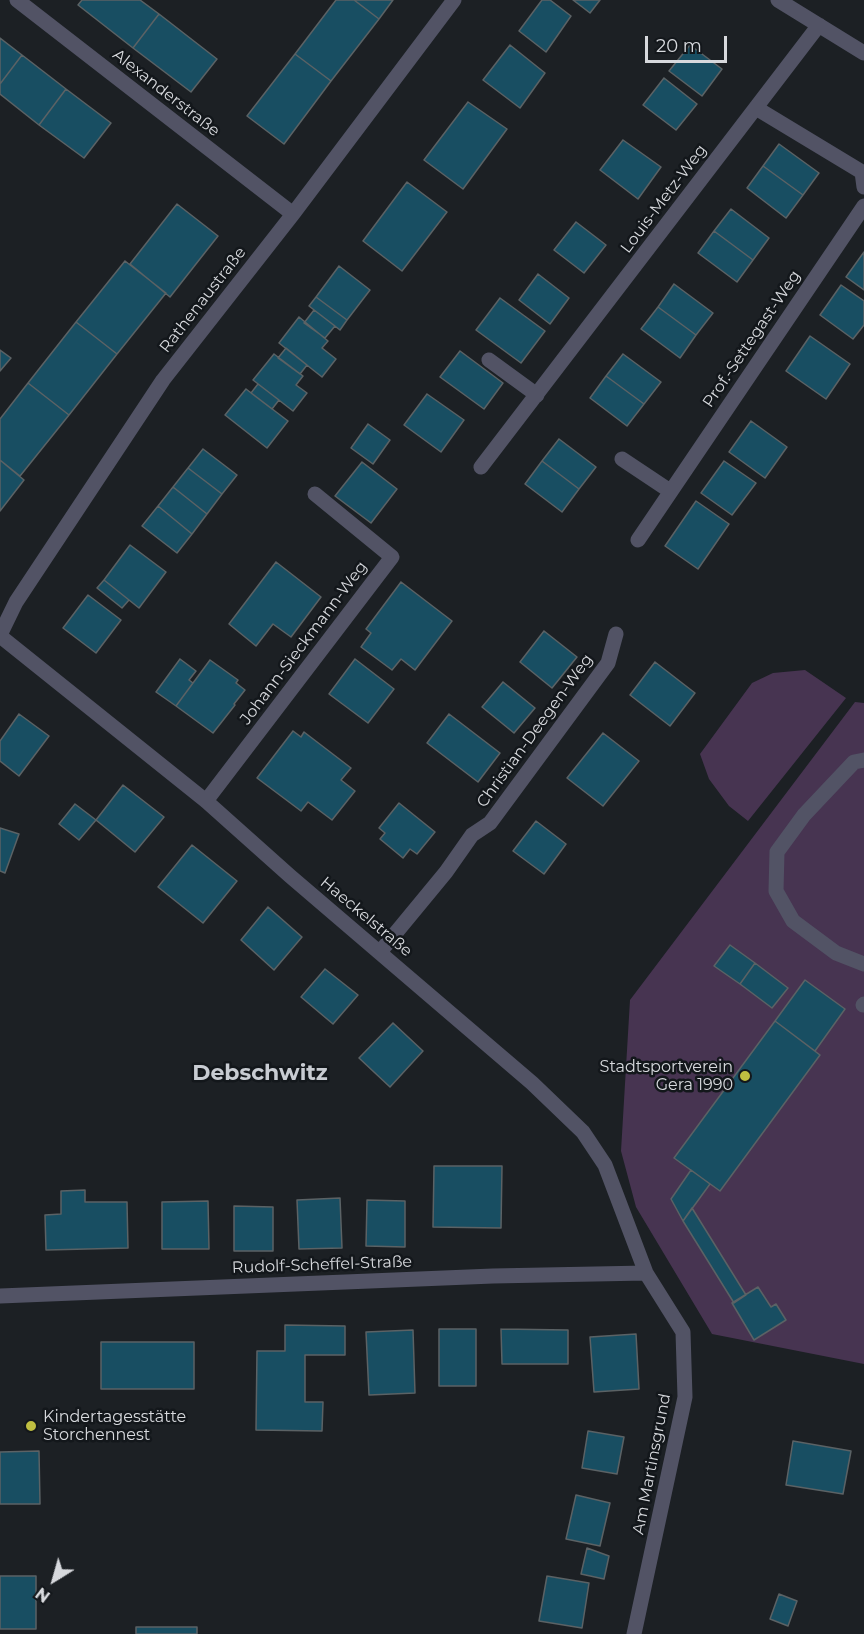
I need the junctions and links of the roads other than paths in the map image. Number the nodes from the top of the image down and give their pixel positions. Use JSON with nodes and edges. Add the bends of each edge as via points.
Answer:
{"nodes":[{"id":1,"x":16,"y":0,"type":"edge"},
{"id":2,"x":454,"y":0,"type":"edge"},
{"id":3,"x":778,"y":0,"type":"edge"},
{"id":4,"x":819,"y":25,"type":"junction"},
{"id":5,"x":864,"y":53,"type":"edge"},
{"id":6,"x":756,"y":108,"type":"junction"},
{"id":7,"x":864,"y":187,"type":"edge"},
{"id":8,"x":864,"y":207,"type":"edge"},
{"id":9,"x":293,"y":214,"type":"junction"},
{"id":10,"x":489,"y":360,"type":"dead end"},
{"id":11,"x":537,"y":395,"type":"junction"},
{"id":12,"x":622,"y":459,"type":"dead end"},
{"id":13,"x":481,"y":467,"type":"dead end"},
{"id":14,"x":670,"y":491,"type":"junction"},
{"id":15,"x":315,"y":494,"type":"dead end"},
{"id":16,"x":638,"y":540,"type":"dead end"},
{"id":17,"x":616,"y":633,"type":"dead end"},
{"id":18,"x":0,"y":636,"type":"edge"},
{"id":19,"x":864,"y":760,"type":"edge"},
{"id":20,"x":206,"y":801,"type":"junction"},
{"id":21,"x":380,"y":952,"type":"junction"},
{"id":22,"x":864,"y":964,"type":"edge"},
{"id":23,"x":646,"y":1273,"type":"junction"},
{"id":24,"x":0,"y":1296,"type":"edge"},
{"id":25,"x":634,"y":1634,"type":"edge"}],
"edges":[{"from":1,"to":9,"type":"street","name":"Alexanderstraße"},
{"from":2,"to":9,"type":"street","name":"Rathenaustraße"},
{"from":3,"to":4,"type":"street"},
{"from":4,"to":5,"type":"street"},
{"from":4,"to":6,"type":"street","name":"Louis-Metz-Weg"},
{"from":6,"to":7,"type":"street","via":[[862,171]]},
{"from":6,"to":11,"type":"street","name":"Louis-Metz-Weg"},
{"from":8,"to":14,"type":"street","name":"Prof.-Settegast-Weg"},
{"from":9,"to":18,"type":"street","name":"Rathenaustraße","via":[[163,380],[16,602]]},
{"from":10,"to":11,"type":"street"},
{"from":11,"to":13,"type":"street","name":"Louis-Metz-Weg"},
{"from":12,"to":14,"type":"street"},
{"from":14,"to":16,"type":"street","name":"Prof.-Settegast-Weg"},
{"from":15,"to":20,"type":"street","name":"Johann-Sieckmann-Weg","via":[[392,557]]},
{"from":17,"to":21,"type":"street","name":"Christian-Deegen-Weg","via":[[608,663],[490,823],[472,835]]},
{"from":18,"to":20,"type":"street","name":"Haeckelstraße"},
{"from":19,"to":22,"type":"street","via":[[854,762],[804,815],[777,852],[776,891],[793,921],[836,953]]},
{"from":20,"to":21,"type":"street","name":"Haeckelstraße"},
{"from":21,"to":23,"type":"street","name":"Haeckelstraße","via":[[583,1132],[605,1165]]},
{"from":23,"to":24,"type":"street","name":"Rudolf-Scheffel-Straße"},
{"from":23,"to":25,"type":"street","name":"Am Martinsgrund","via":[[682,1332],[685,1397]]}]}
